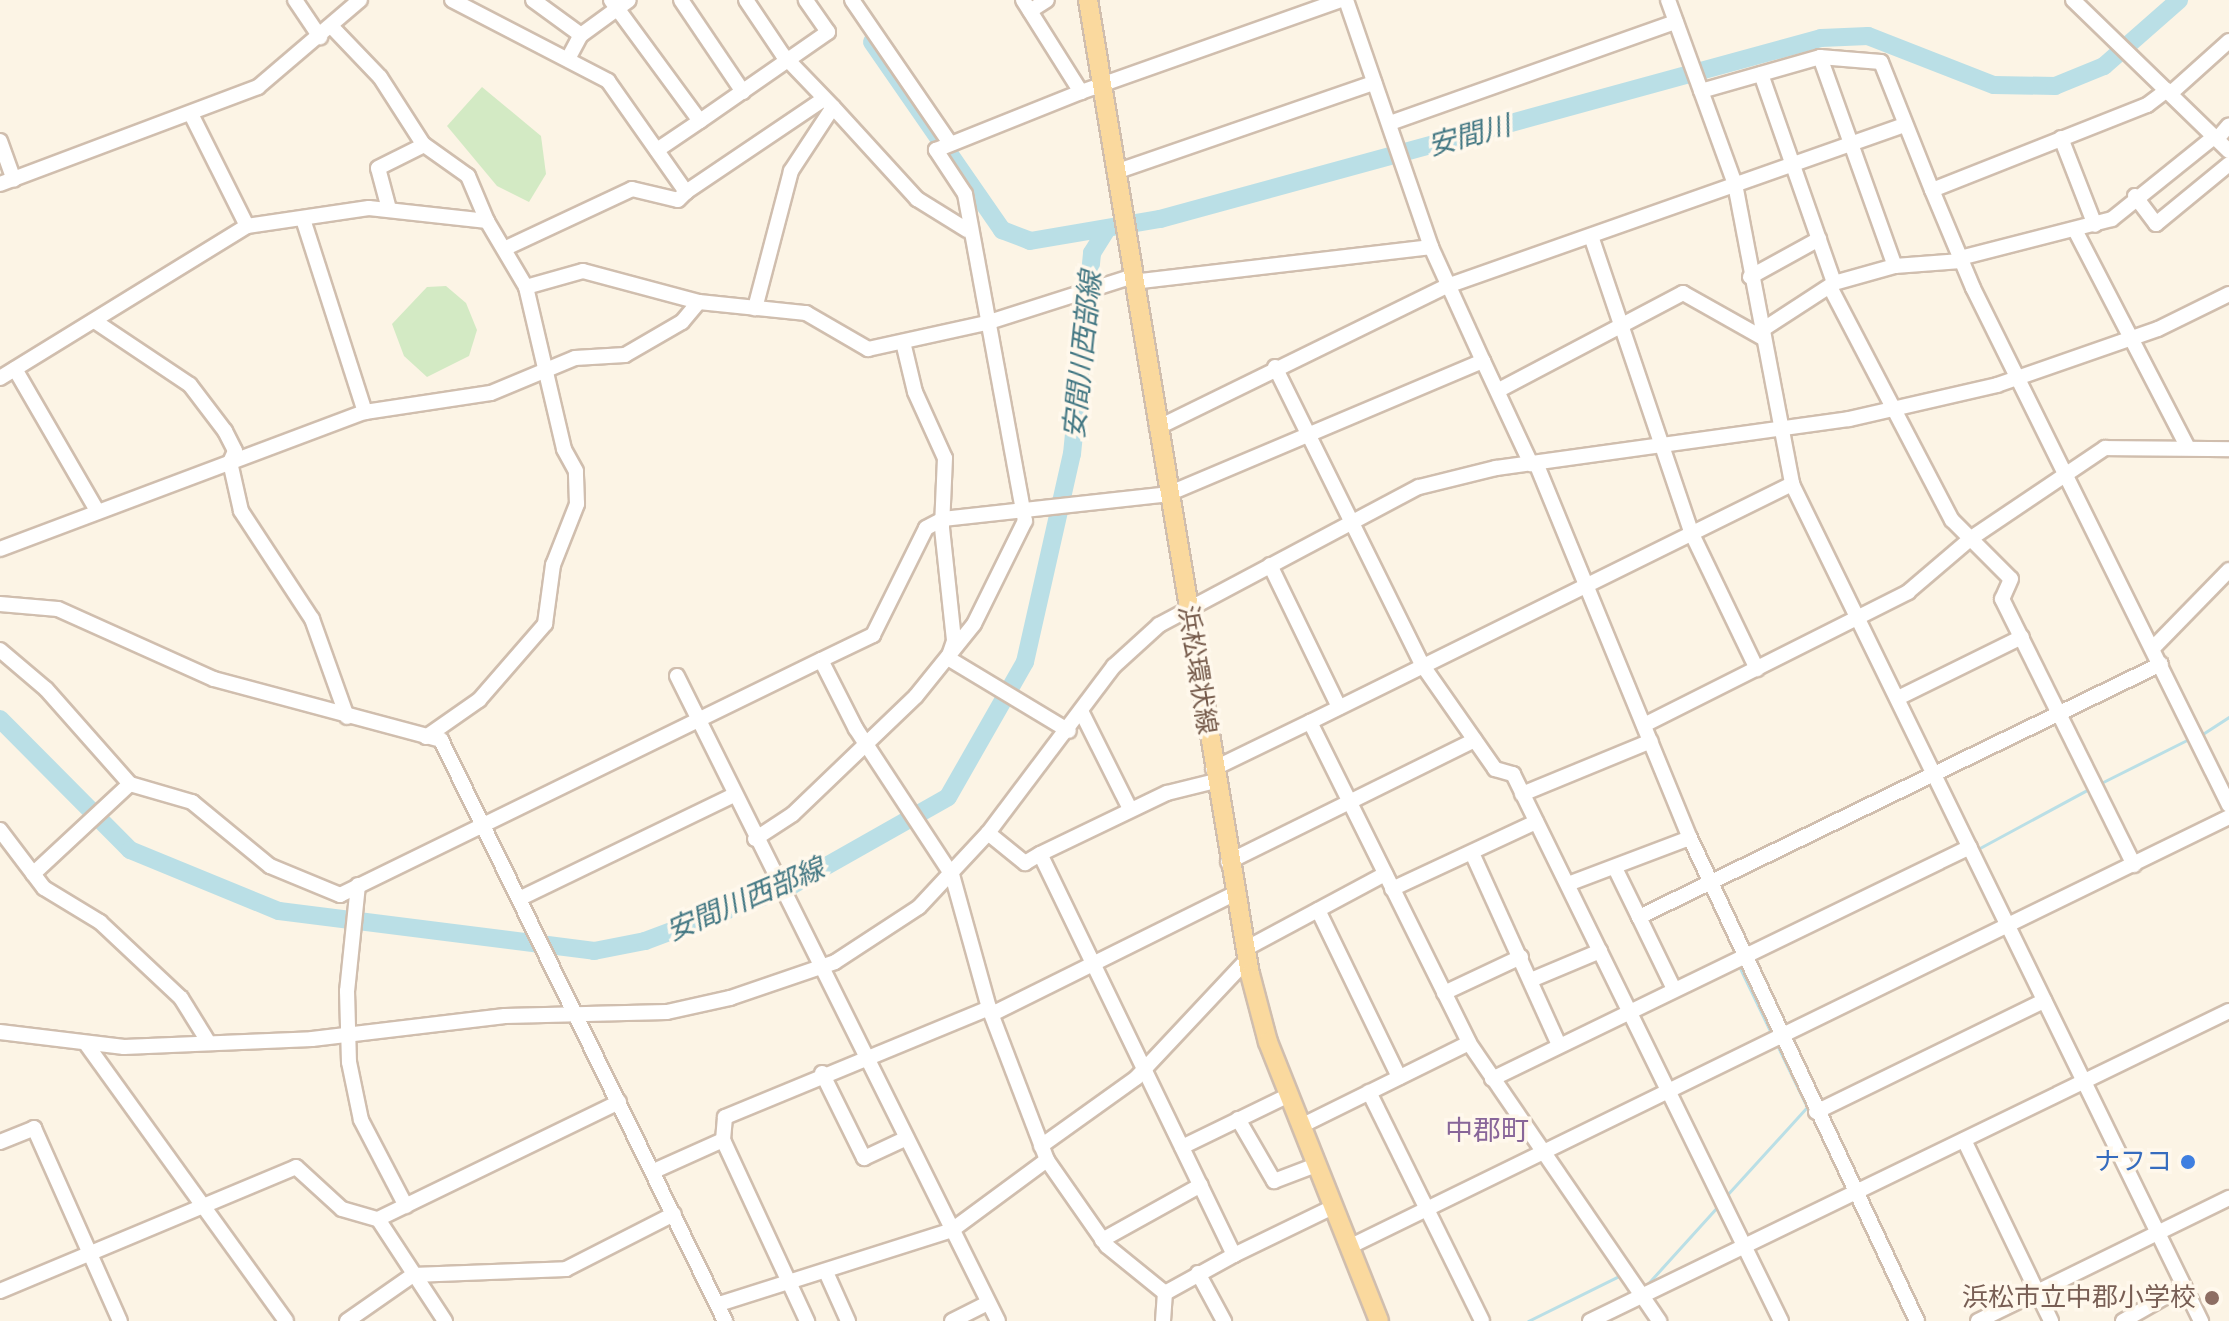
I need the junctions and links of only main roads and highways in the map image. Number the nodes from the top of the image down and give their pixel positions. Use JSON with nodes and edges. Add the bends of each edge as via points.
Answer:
{"nodes":[{"id":1,"x":1088,"y":0,"type":"edge"},
{"id":2,"x":1379,"y":1321,"type":"edge"}],
"edges":[{"from":1,"to":2,"type":"main road","name":"浜松環状線","via":[[1232,895],[1289,1095]]}]}
